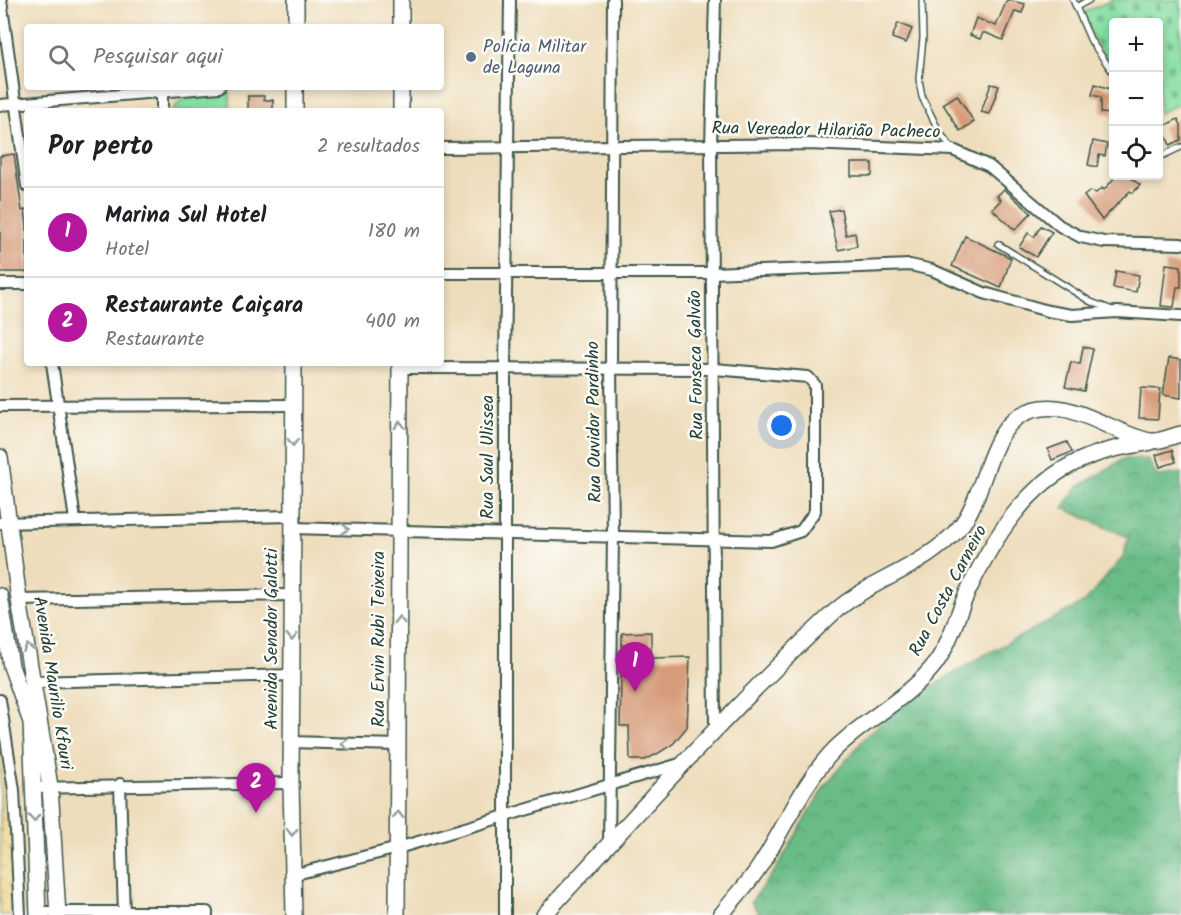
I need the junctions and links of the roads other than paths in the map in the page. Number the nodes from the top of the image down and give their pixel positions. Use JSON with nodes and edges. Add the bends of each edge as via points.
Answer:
{"nodes":[{"id":1,"x":1,"y":0,"type":"edge"},
{"id":2,"x":296,"y":0,"type":"edge"},
{"id":3,"x":401,"y":0,"type":"edge"},
{"id":4,"x":510,"y":0,"type":"edge"},
{"id":5,"x":613,"y":0,"type":"edge"},
{"id":6,"x":715,"y":0,"type":"edge"},
{"id":7,"x":922,"y":0,"type":"edge"},
{"id":8,"x":1073,"y":0,"type":"edge"},
{"id":9,"x":1089,"y":0,"type":"edge"},
{"id":10,"x":1078,"y":6,"type":"junction"},
{"id":11,"x":296,"y":24,"type":"edge"},
{"id":12,"x":401,"y":24,"type":"edge"},
{"id":13,"x":1112,"y":72,"type":"edge"},
{"id":14,"x":176,"y":90,"type":"edge"},
{"id":15,"x":295,"y":90,"type":"edge"},
{"id":16,"x":401,"y":90,"type":"edge"},
{"id":17,"x":162,"y":91,"type":"junction"},
{"id":18,"x":15,"y":102,"type":"junction"},
{"id":19,"x":0,"y":105,"type":"edge"},
{"id":20,"x":162,"y":108,"type":"edge"},
{"id":21,"x":295,"y":108,"type":"edge"},
{"id":22,"x":401,"y":108,"type":"edge"},
{"id":23,"x":711,"y":145,"type":"junction"},
{"id":24,"x":612,"y":146,"type":"junction"},
{"id":25,"x":1181,"y":147,"type":"edge"},
{"id":26,"x":444,"y":148,"type":"edge"},
{"id":27,"x":508,"y":148,"type":"junction"},
{"id":28,"x":953,"y":150,"type":"junction"},
{"id":29,"x":1163,"y":154,"type":"edge"},
{"id":30,"x":24,"y":165,"type":"edge"},
{"id":31,"x":998,"y":244,"type":"dead end"},
{"id":32,"x":1181,"y":244,"type":"edge"},
{"id":33,"x":612,"y":272,"type":"junction"},
{"id":34,"x":444,"y":273,"type":"edge"},
{"id":35,"x":712,"y":273,"type":"junction"},
{"id":36,"x":508,"y":274,"type":"junction"},
{"id":37,"x":0,"y":284,"type":"edge"},
{"id":38,"x":24,"y":284,"type":"edge"},
{"id":39,"x":1117,"y":312,"type":"junction"},
{"id":40,"x":1181,"y":316,"type":"edge"},
{"id":41,"x":52,"y":366,"type":"edge"},
{"id":42,"x":294,"y":366,"type":"edge"},
{"id":43,"x":400,"y":366,"type":"edge"},
{"id":44,"x":444,"y":366,"type":"edge"},
{"id":45,"x":505,"y":367,"type":"junction"},
{"id":46,"x":611,"y":368,"type":"junction"},
{"id":47,"x":714,"y":369,"type":"junction"},
{"id":48,"x":293,"y":405,"type":"junction"},
{"id":49,"x":0,"y":406,"type":"edge"},
{"id":50,"x":58,"y":406,"type":"junction"},
{"id":51,"x":1181,"y":434,"type":"edge"},
{"id":52,"x":1152,"y":441,"type":"junction"},
{"id":53,"x":0,"y":457,"type":"edge"},
{"id":54,"x":75,"y":520,"type":"junction"},
{"id":55,"x":291,"y":522,"type":"junction"},
{"id":56,"x":4,"y":523,"type":"edge"},
{"id":57,"x":399,"y":531,"type":"junction"},
{"id":58,"x":505,"y":534,"type":"junction"},
{"id":59,"x":613,"y":536,"type":"junction"},
{"id":60,"x":714,"y":540,"type":"junction"},
{"id":61,"x":292,"y":595,"type":"junction"},
{"id":62,"x":0,"y":596,"type":"edge"},
{"id":63,"x":19,"y":600,"type":"junction"},
{"id":64,"x":292,"y":675,"type":"junction"},
{"id":65,"x":34,"y":682,"type":"junction"},
{"id":66,"x":0,"y":700,"type":"edge"},
{"id":67,"x":715,"y":730,"type":"junction"},
{"id":68,"x":291,"y":742,"type":"junction"},
{"id":69,"x":398,"y":746,"type":"junction"},
{"id":70,"x":683,"y":763,"type":"junction"},
{"id":71,"x":291,"y":783,"type":"junction"},
{"id":72,"x":120,"y":784,"type":"junction"},
{"id":73,"x":609,"y":785,"type":"junction"},
{"id":74,"x":50,"y":786,"type":"junction"},
{"id":75,"x":33,"y":788,"type":"junction"},
{"id":76,"x":504,"y":815,"type":"junction"},
{"id":77,"x":609,"y":843,"type":"junction"},
{"id":78,"x":398,"y":848,"type":"junction"},
{"id":79,"x":292,"y":875,"type":"junction"},
{"id":80,"x":38,"y":913,"type":"edge"},
{"id":81,"x":58,"y":913,"type":"edge"},
{"id":82,"x":124,"y":913,"type":"edge"},
{"id":83,"x":207,"y":913,"type":"edge"},
{"id":84,"x":20,"y":915,"type":"edge"},
{"id":85,"x":294,"y":915,"type":"edge"},
{"id":86,"x":397,"y":915,"type":"edge"},
{"id":87,"x":505,"y":915,"type":"edge"},
{"id":88,"x":544,"y":915,"type":"edge"},
{"id":89,"x":722,"y":915,"type":"edge"}],
"edges":[{"from":1,"to":18,"type":"street"},
{"from":2,"to":11,"type":"street"},
{"from":3,"to":12,"type":"street"},
{"from":4,"to":27,"type":"street","name":"Rua Saul Ulissea"},
{"from":5,"to":24,"type":"street","name":"Rua Ouvidor Pardinho"},
{"from":6,"to":23,"type":"street","name":"Rua Fonseca Galvão"},
{"from":7,"to":28,"type":"lane","via":[[922,97]]},
{"from":8,"to":10,"type":"lane"},
{"from":9,"to":10,"type":"lane"},
{"from":10,"to":13,"type":"lane","via":[[1091,41]]},
{"from":14,"to":17,"type":"street"},
{"from":15,"to":21,"type":"street"},
{"from":16,"to":22,"type":"street"},
{"from":17,"to":18,"type":"street"},
{"from":17,"to":20,"type":"street"},
{"from":18,"to":19,"type":"street"},
{"from":18,"to":30,"type":"street"},
{"from":23,"to":24,"type":"street","name":"Rua Vereador Hilarião Pacheco"},
{"from":23,"to":28,"type":"street","name":"Rua Vereador Hilarião Pacheco","via":[[808,144]]},
{"from":23,"to":35,"type":"street","name":"Rua Fonseca Galvão"},
{"from":24,"to":27,"type":"street","name":"Rua Vereador Hilarião Pacheco"},
{"from":24,"to":33,"type":"street","name":"Rua Ouvidor Pardinho"},
{"from":25,"to":29,"type":"lane"},
{"from":26,"to":27,"type":"street","name":"Rua Vereador Hilarião Pacheco"},
{"from":27,"to":36,"type":"street","name":"Rua Saul Ulissea"},
{"from":28,"to":32,"type":"street","name":"Rua Vereador Hilarião Pacheco","via":[[989,166],[1060,226],[1081,237],[1104,242]]},
{"from":31,"to":39,"type":"lane","via":[[1091,302]]},
{"from":33,"to":35,"type":"street"},
{"from":33,"to":36,"type":"street"},
{"from":33,"to":46,"type":"street","name":"Rua Ouvidor Pardinho"},
{"from":34,"to":36,"type":"street"},
{"from":35,"to":39,"type":"street","via":[[910,266],[932,270],[984,293],[1048,311],[1072,315]]},
{"from":35,"to":47,"type":"street","name":"Rua Fonseca Galvão"},
{"from":36,"to":45,"type":"street","name":"Rua Saul Ulissea"},
{"from":37,"to":38,"type":"street"},
{"from":39,"to":40,"type":"street"},
{"from":41,"to":50,"type":"street"},
{"from":42,"to":48,"type":"street","name":"Avenida Senador Galotti"},
{"from":57,"to":43,"type":"street","name":"Rua Ervin Rubi Teixeira","one_way":true},
{"from":44,"to":45,"type":"street"},
{"from":45,"to":46,"type":"street"},
{"from":45,"to":58,"type":"street","name":"Rua Saul Ulissea"},
{"from":46,"to":47,"type":"street"},
{"from":46,"to":59,"type":"street","name":"Rua Ouvidor Pardinho"},
{"from":47,"to":60,"type":"street","name":"Rua Fonseca Galvão"},
{"from":47,"to":60,"type":"street","via":[[795,374],[808,377],[815,385],[815,511],[801,531],[771,541]]},
{"from":48,"to":50,"type":"street"},
{"from":48,"to":55,"type":"street","name":"Avenida Senador Galotti","one_way":true},
{"from":49,"to":50,"type":"street"},
{"from":50,"to":54,"type":"street"},
{"from":51,"to":52,"type":"street","name":"Rua Costa Carneiro"},
{"from":52,"to":67,"type":"street","via":[[1057,409],[1038,408],[1021,415],[1004,431],[960,527],[934,552],[867,589],[834,613]]},
{"from":52,"to":89,"type":"street","name":"Rua Costa Carneiro","via":[[1079,460],[1030,494],[1011,516],[968,591],[933,667],[834,750],[816,772],[761,865]]},
{"from":53,"to":56,"type":"street","name":"Avenida Maurilio Kfouri"},
{"from":54,"to":55,"type":"street"},
{"from":54,"to":56,"type":"street"},
{"from":55,"to":57,"type":"street","one_way":true},
{"from":55,"to":61,"type":"street","name":"Avenida Senador Galotti"},
{"from":56,"to":63,"type":"street","name":"Avenida Maurilio Kfouri"},
{"from":57,"to":58,"type":"street"},
{"from":69,"to":57,"type":"street","name":"Rua Ervin Rubi Teixeira","one_way":true},
{"from":58,"to":59,"type":"street"},
{"from":58,"to":76,"type":"street","name":"Rua Saul Ulissea"},
{"from":59,"to":60,"type":"street"},
{"from":59,"to":73,"type":"street","name":"Rua Ouvidor Pardinho"},
{"from":60,"to":67,"type":"street","name":"Rua Fonseca Galvão"},
{"from":61,"to":63,"type":"street"},
{"from":61,"to":64,"type":"street","name":"Avenida Senador Galotti","one_way":true},
{"from":62,"to":75,"type":"street","name":"Avenida Maurilio Kfouri","via":[[11,666],[31,722]]},
{"from":65,"to":63,"type":"street","name":"Avenida Maurilio Kfouri","one_way":true},
{"from":64,"to":65,"type":"street"},
{"from":64,"to":68,"type":"street","name":"Avenida Senador Galotti"},
{"from":65,"to":74,"type":"street","name":"Avenida Maurilio Kfouri"},
{"from":66,"to":84,"type":"street","via":[[14,790]]},
{"from":67,"to":70,"type":"street"},
{"from":69,"to":68,"type":"street","one_way":true},
{"from":68,"to":71,"type":"street","name":"Avenida Senador Galotti"},
{"from":78,"to":69,"type":"street","name":"Rua Ervin Rubi Teixeira","one_way":true},
{"from":70,"to":73,"type":"street"},
{"from":70,"to":77,"type":"street"},
{"from":71,"to":72,"type":"street"},
{"from":71,"to":79,"type":"street","name":"Avenida Senador Galotti","one_way":true},
{"from":72,"to":74,"type":"street"},
{"from":72,"to":82,"type":"street"},
{"from":73,"to":76,"type":"street"},
{"from":73,"to":77,"type":"street","name":"Rua Ouvidor Pardinho"},
{"from":74,"to":75,"type":"street"},
{"from":74,"to":81,"type":"street","name":"Avenida Maurilio Kfouri"},
{"from":75,"to":80,"type":"street","name":"Avenida Maurilio Kfouri","one_way":true},
{"from":76,"to":78,"type":"street"},
{"from":76,"to":87,"type":"street","name":"Rua Saul Ulissea"},
{"from":77,"to":88,"type":"street"},
{"from":78,"to":79,"type":"street"},
{"from":78,"to":86,"type":"street","name":"Rua Ervin Rubi Teixeira"},
{"from":79,"to":85,"type":"street","name":"Avenida Senador Galotti"},
{"from":80,"to":81,"type":"street"},
{"from":81,"to":82,"type":"street"},
{"from":82,"to":83,"type":"street"}]}
